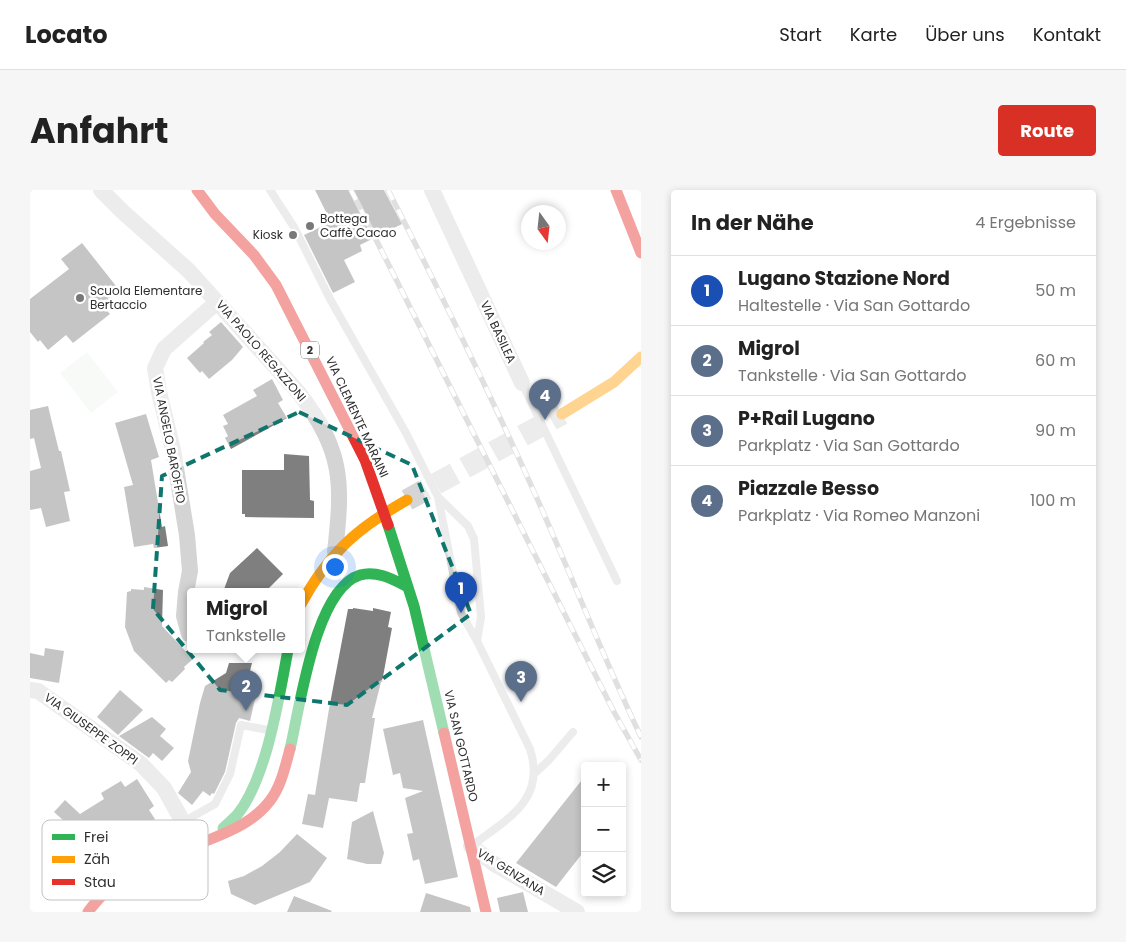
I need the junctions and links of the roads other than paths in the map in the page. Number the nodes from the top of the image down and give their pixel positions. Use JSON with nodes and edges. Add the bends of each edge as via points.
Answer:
{"nodes":[{"id":1,"x":102,"y":190,"type":"edge"},
{"id":2,"x":197,"y":190,"type":"edge"},
{"id":3,"x":270,"y":190,"type":"edge"},
{"id":4,"x":432,"y":190,"type":"edge"},
{"id":5,"x":616,"y":190,"type":"edge"},
{"id":6,"x":641,"y":253,"type":"edge"},
{"id":7,"x":217,"y":302,"type":"junction"},
{"id":8,"x":641,"y":357,"type":"edge"},
{"id":9,"x":522,"y":383,"type":"joint"},
{"id":10,"x":562,"y":414,"type":"tunnel mouth"},
{"id":11,"x":438,"y":497,"type":"junction"},
{"id":12,"x":407,"y":500,"type":"tunnel mouth"},
{"id":13,"x":384,"y":513,"type":"junction"},
{"id":14,"x":335,"y":552,"type":"junction"},
{"id":15,"x":617,"y":581,"type":"dead end"},
{"id":16,"x":408,"y":587,"type":"junction"},
{"id":17,"x":305,"y":597,"type":"edge"},
{"id":18,"x":187,"y":625,"type":"edge"},
{"id":19,"x":476,"y":641,"type":"junction"},
{"id":20,"x":287,"y":653,"type":"edge"},
{"id":21,"x":30,"y":690,"type":"edge"},
{"id":22,"x":270,"y":731,"type":"junction"},
{"id":23,"x":573,"y":732,"type":"dead end"},
{"id":24,"x":535,"y":773,"type":"junction"},
{"id":25,"x":182,"y":820,"type":"edge"},
{"id":26,"x":187,"y":820,"type":"edge"},
{"id":27,"x":208,"y":838,"type":"edge"},
{"id":28,"x":208,"y":840,"type":"edge"},
{"id":29,"x":470,"y":846,"type":"junction"},
{"id":30,"x":97,"y":900,"type":"edge"},
{"id":31,"x":88,"y":912,"type":"edge"},
{"id":32,"x":486,"y":912,"type":"edge"},
{"id":33,"x":577,"y":912,"type":"edge"}],
"edges":[{"from":1,"to":7,"type":"street","name":"VIA PAOLO REGAZZONI","via":[[189,271]]},
{"from":2,"to":13,"type":"main road","name":"VIA CLEMENTE MARAINI","number":"2","via":[[276,285],[365,460]]},
{"from":3,"to":11,"type":"lane","via":[[294,227]]},
{"from":4,"to":9,"type":"street","name":"VIA BASILEA"},
{"from":5,"to":6,"type":"main road"},
{"from":7,"to":14,"type":"street","name":"VIA PAOLO REGAZZONI","via":[[299,393],[327,435],[339,478]]},
{"from":7,"to":18,"type":"street","name":"VIA ANGELO BAROFFIO","via":[[164,348],[155,368],[174,450],[187,535],[190,571],[184,616]]},
{"from":8,"to":10,"type":"main road","via":[[617,380]]},
{"from":9,"to":15,"type":"lane","name":"VIA BASILEA"},
{"from":11,"to":19,"type":"lane","via":[[461,613]]},
{"from":11,"to":19,"type":"lane","via":[[468,526],[474,540],[481,617]]},
{"from":12,"to":13,"type":"main road"},
{"from":13,"to":14,"type":"main road"},
{"from":13,"to":16,"type":"main road","name":"VIA SAN GOTTARDO","number":"2"},
{"from":14,"to":17,"type":"main road"},
{"from":16,"to":28,"type":"main road","via":[[392,578],[368,574],[357,576],[338,590],[322,620],[284,772],[268,804],[248,822]]},
{"from":16,"to":29,"type":"main road","name":"VIA SAN GOTTARDO","number":"2","via":[[424,642]]},
{"from":19,"to":24,"type":"lane","via":[[530,750]]},
{"from":20,"to":22,"type":"main road"},
{"from":21,"to":25,"type":"street","name":"VIA GIUSEPPE ZOPPI","via":[[38,691],[141,764],[164,788]]},
{"from":22,"to":26,"type":"lane","via":[[241,725],[230,774],[215,804]]},
{"from":22,"to":27,"type":"main road","via":[[260,773],[241,809],[229,824]]},
{"from":23,"to":24,"type":"lane"},
{"from":24,"to":29,"type":"lane","via":[[530,792],[517,810]]},
{"from":29,"to":32,"type":"main road","name":"VIA SAN GOTTARDO","number":"2"},
{"from":29,"to":33,"type":"street","name":"VIA GENZANA"},
{"from":30,"to":31,"type":"main road"}]}
